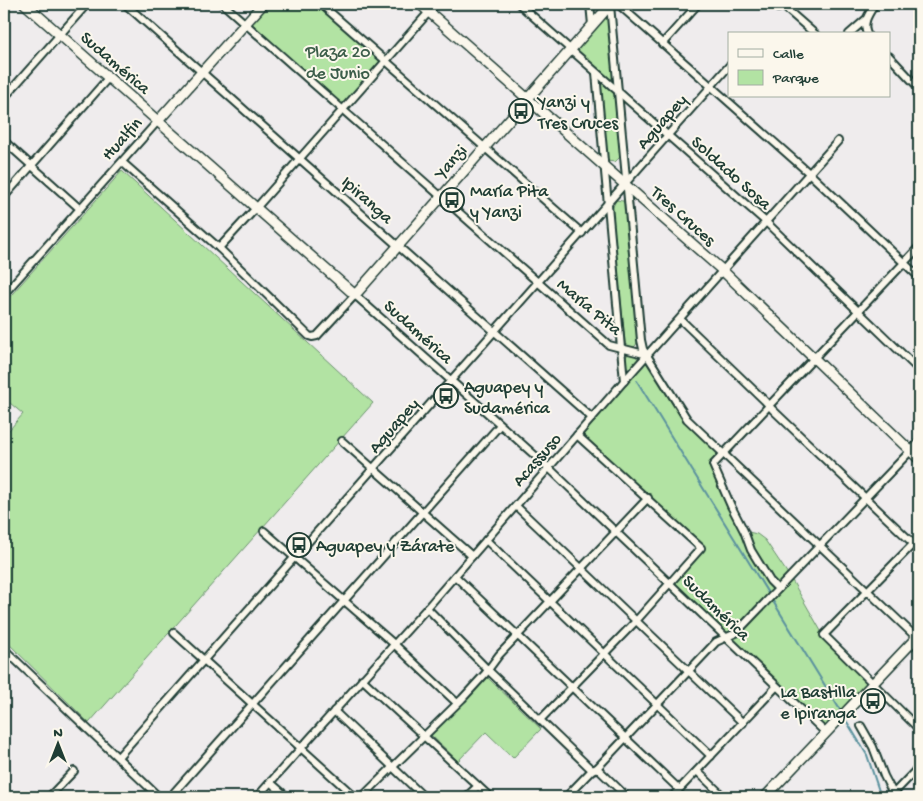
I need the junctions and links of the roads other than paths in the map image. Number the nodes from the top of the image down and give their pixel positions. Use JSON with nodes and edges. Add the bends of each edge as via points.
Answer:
{"nodes":[{"id":1,"x":25,"y":4,"type":"edge"},
{"id":2,"x":87,"y":4,"type":"edge"},
{"id":3,"x":125,"y":4,"type":"edge"},
{"id":4,"x":223,"y":4,"type":"edge"},
{"id":5,"x":262,"y":4,"type":"edge"},
{"id":6,"x":321,"y":4,"type":"edge"},
{"id":7,"x":420,"y":4,"type":"edge"},
{"id":8,"x":436,"y":4,"type":"edge"},
{"id":9,"x":519,"y":4,"type":"edge"},
{"id":10,"x":590,"y":4,"type":"edge"},
{"id":11,"x":612,"y":4,"type":"edge"},
{"id":12,"x":698,"y":4,"type":"edge"},
{"id":13,"x":773,"y":4,"type":"edge"},
{"id":14,"x":875,"y":4,"type":"edge"},
{"id":15,"x":784,"y":5,"type":"edge"},
{"id":16,"x":429,"y":12,"type":"junction"},
{"id":17,"x":865,"y":20,"type":"junction"},
{"id":18,"x":245,"y":24,"type":"junction"},
{"id":19,"x":592,"y":25,"type":"junction"},
{"id":20,"x":813,"y":32,"type":"edge"},
{"id":21,"x":851,"y":32,"type":"edge"},
{"id":22,"x":867,"y":32,"type":"edge"},
{"id":23,"x":59,"y":34,"type":"junction"},
{"id":24,"x":662,"y":44,"type":"junction"},
{"id":25,"x":570,"y":49,"type":"junction"},
{"id":26,"x":890,"y":57,"type":"edge"},
{"id":27,"x":387,"y":61,"type":"junction"},
{"id":28,"x":728,"y":67,"type":"edge"},
{"id":29,"x":202,"y":71,"type":"junction"},
{"id":30,"x":596,"y":73,"type":"junction"},
{"id":31,"x":109,"y":78,"type":"junction"},
{"id":32,"x":711,"y":87,"type":"junction"},
{"id":33,"x":919,"y":88,"type":"edge"},
{"id":34,"x":619,"y":93,"type":"junction"},
{"id":35,"x":4,"y":98,"type":"edge"},
{"id":36,"x":527,"y":98,"type":"junction"},
{"id":37,"x":343,"y":110,"type":"junction"},
{"id":38,"x":158,"y":121,"type":"junction"},
{"id":39,"x":668,"y":135,"type":"junction"},
{"id":40,"x":4,"y":141,"type":"edge"},
{"id":41,"x":838,"y":141,"type":"dead end"},
{"id":42,"x":484,"y":146,"type":"junction"},
{"id":43,"x":300,"y":159,"type":"junction"},
{"id":44,"x":122,"y":162,"type":"junction"},
{"id":45,"x":31,"y":166,"type":"junction"},
{"id":46,"x":604,"y":166,"type":"junction"},
{"id":47,"x":809,"y":173,"type":"junction"},
{"id":48,"x":626,"y":185,"type":"junction"},
{"id":49,"x":4,"y":196,"type":"edge"},
{"id":50,"x":440,"y":196,"type":"junction"},
{"id":51,"x":608,"y":205,"type":"junction"},
{"id":52,"x":257,"y":207,"type":"junction"},
{"id":53,"x":79,"y":208,"type":"junction"},
{"id":54,"x":766,"y":222,"type":"junction"},
{"id":55,"x":582,"y":233,"type":"junction"},
{"id":56,"x":397,"y":245,"type":"junction"},
{"id":57,"x":919,"y":247,"type":"edge"},
{"id":58,"x":219,"y":248,"type":"junction"},
{"id":59,"x":904,"y":262,"type":"junction"},
{"id":60,"x":722,"y":270,"type":"junction"},
{"id":61,"x":919,"y":277,"type":"edge"},
{"id":62,"x":539,"y":282,"type":"junction"},
{"id":63,"x":4,"y":294,"type":"edge"},
{"id":64,"x":355,"y":294,"type":"junction"},
{"id":65,"x":858,"y":311,"type":"junction"},
{"id":66,"x":680,"y":319,"type":"junction"},
{"id":67,"x":496,"y":331,"type":"junction"},
{"id":68,"x":622,"y":349,"type":"junction"},
{"id":69,"x":648,"y":355,"type":"junction"},
{"id":70,"x":815,"y":358,"type":"junction"},
{"id":71,"x":919,"y":370,"type":"edge"},
{"id":72,"x":452,"y":381,"type":"junction"},
{"id":73,"x":624,"y":381,"type":"junction"},
{"id":74,"x":769,"y":406,"type":"junction"},
{"id":75,"x":592,"y":418,"type":"junction"},
{"id":76,"x":500,"y":425,"type":"junction"},
{"id":77,"x":577,"y":435,"type":"junction"},
{"id":78,"x":342,"y":441,"type":"dead end"},
{"id":79,"x":919,"y":442,"type":"edge"},
{"id":80,"x":911,"y":451,"type":"junction"},
{"id":81,"x":724,"y":453,"type":"junction"},
{"id":82,"x":919,"y":459,"type":"edge"},
{"id":83,"x":549,"y":468,"type":"junction"},
{"id":84,"x":374,"y":470,"type":"junction"},
{"id":85,"x":648,"y":498,"type":"junction"},
{"id":86,"x":865,"y":498,"type":"junction"},
{"id":87,"x":516,"y":506,"type":"junction"},
{"id":88,"x":423,"y":512,"type":"junction"},
{"id":89,"x":264,"y":531,"type":"dead end"},
{"id":90,"x":615,"y":531,"type":"junction"},
{"id":91,"x":919,"y":538,"type":"edge"},
{"id":92,"x":486,"y":540,"type":"junction"},
{"id":93,"x":914,"y":544,"type":"junction"},
{"id":94,"x":821,"y":545,"type":"junction"},
{"id":95,"x":919,"y":549,"type":"edge"},
{"id":96,"x":472,"y":556,"type":"junction"},
{"id":97,"x":295,"y":557,"type":"junction"},
{"id":98,"x":581,"y":569,"type":"junction"},
{"id":99,"x":455,"y":576,"type":"junction"},
{"id":100,"x":669,"y":583,"type":"junction"},
{"id":101,"x":776,"y":591,"type":"junction"},
{"id":102,"x":867,"y":591,"type":"junction"},
{"id":103,"x":345,"y":600,"type":"junction"},
{"id":104,"x":549,"y":602,"type":"junction"},
{"id":105,"x":427,"y":608,"type":"junction"},
{"id":106,"x":636,"y":621,"type":"junction"},
{"id":107,"x":174,"y":632,"type":"dead end"},
{"id":108,"x":518,"y":636,"type":"junction"},
{"id":109,"x":726,"y":638,"type":"junction"},
{"id":110,"x":918,"y":638,"type":"edge"},
{"id":111,"x":394,"y":644,"type":"junction"},
{"id":112,"x":4,"y":649,"type":"edge"},
{"id":113,"x":604,"y":654,"type":"junction"},
{"id":114,"x":203,"y":660,"type":"junction"},
{"id":115,"x":488,"y":670,"type":"junction"},
{"id":116,"x":689,"y":671,"type":"junction"},
{"id":117,"x":362,"y":679,"type":"junction"},
{"id":118,"x":873,"y":684,"type":"junction"},
{"id":119,"x":572,"y":687,"type":"junction"},
{"id":120,"x":776,"y":687,"type":"junction"},
{"id":121,"x":457,"y":703,"type":"junction"},
{"id":122,"x":657,"y":704,"type":"junction"},
{"id":123,"x":253,"y":705,"type":"junction"},
{"id":124,"x":334,"y":711,"type":"junction"},
{"id":125,"x":540,"y":720,"type":"junction"},
{"id":126,"x":743,"y":722,"type":"junction"},
{"id":127,"x":862,"y":726,"type":"dead end"},
{"id":128,"x":919,"y":729,"type":"edge"},
{"id":129,"x":826,"y":733,"type":"junction"},
{"id":130,"x":424,"y":736,"type":"junction"},
{"id":131,"x":625,"y":738,"type":"junction"},
{"id":132,"x":302,"y":748,"type":"junction"},
{"id":133,"x":711,"y":756,"type":"junction"},
{"id":134,"x":118,"y":757,"type":"junction"},
{"id":135,"x":393,"y":766,"type":"junction"},
{"id":136,"x":919,"y":766,"type":"edge"},
{"id":137,"x":594,"y":769,"type":"junction"},
{"id":138,"x":74,"y":771,"type":"dead end"},
{"id":139,"x":697,"y":771,"type":"junction"},
{"id":140,"x":270,"y":782,"type":"junction"},
{"id":141,"x":478,"y":786,"type":"junction"},
{"id":142,"x":679,"y":789,"type":"junction"},
{"id":143,"x":892,"y":796,"type":"edge"},
{"id":144,"x":49,"y":797,"type":"edge"},
{"id":145,"x":159,"y":797,"type":"edge"},
{"id":146,"x":170,"y":797,"type":"edge"},
{"id":147,"x":257,"y":797,"type":"edge"},
{"id":148,"x":287,"y":797,"type":"edge"},
{"id":149,"x":355,"y":797,"type":"edge"},
{"id":150,"x":362,"y":797,"type":"edge"},
{"id":151,"x":424,"y":797,"type":"edge"},
{"id":152,"x":466,"y":797,"type":"edge"},
{"id":153,"x":490,"y":797,"type":"edge"},
{"id":154,"x":566,"y":797,"type":"edge"},
{"id":155,"x":626,"y":797,"type":"edge"},
{"id":156,"x":672,"y":797,"type":"edge"},
{"id":157,"x":724,"y":797,"type":"edge"},
{"id":158,"x":765,"y":797,"type":"edge"}],
"edges":[{"from":1,"to":23,"type":"street","name":"Sudamérica"},
{"from":2,"to":23,"type":"street"},
{"from":3,"to":29,"type":"street","name":"Ipiranga"},
{"from":4,"to":18,"type":"street","name":"María Pita"},
{"from":5,"to":18,"type":"street","name":"Hualfin"},
{"from":6,"to":27,"type":"street"},
{"from":7,"to":16,"type":"street","name":"Tres Cruces"},
{"from":8,"to":16,"type":"street"},
{"from":9,"to":25,"type":"street","name":"Soldado Sosa"},
{"from":10,"to":19,"type":"street"},
{"from":11,"to":19,"type":"street","name":"Yanzi"},
{"from":11,"to":24,"type":"street"},
{"from":11,"to":34,"type":"street"},
{"from":12,"to":24,"type":"street"},
{"from":13,"to":15,"type":"street","via":[[778,8]]},
{"from":14,"to":17,"type":"street"},
{"from":15,"to":20,"type":"street"},
{"from":16,"to":27,"type":"street"},
{"from":16,"to":36,"type":"street","name":"Tres Cruces"},
{"from":17,"to":21,"type":"street"},
{"from":17,"to":22,"type":"street"},
{"from":18,"to":29,"type":"street","name":"Hualfin"},
{"from":18,"to":37,"type":"street","name":"María Pita"},
{"from":19,"to":25,"type":"street","name":"Yanzi"},
{"from":23,"to":31,"type":"street","name":"Sudamérica"},
{"from":23,"to":35,"type":"street"},
{"from":24,"to":32,"type":"street"},
{"from":25,"to":30,"type":"street","name":"Soldado Sosa"},
{"from":25,"to":36,"type":"street","name":"Yanzi"},
{"from":26,"to":33,"type":"street"},
{"from":27,"to":37,"type":"street"},
{"from":27,"to":42,"type":"street"},
{"from":28,"to":32,"type":"street","name":"Aguapey"},
{"from":29,"to":38,"type":"street","name":"Hualfin"},
{"from":29,"to":43,"type":"street","name":"Ipiranga"},
{"from":30,"to":34,"type":"street","name":"Soldado Sosa"},
{"from":30,"to":46,"type":"street"},
{"from":31,"to":38,"type":"street","name":"Sudamérica"},
{"from":31,"to":45,"type":"street"},
{"from":32,"to":39,"type":"street","name":"Aguapey"},
{"from":32,"to":47,"type":"street"},
{"from":34,"to":39,"type":"street","name":"Soldado Sosa"},
{"from":34,"to":48,"type":"street"},
{"from":36,"to":42,"type":"street","name":"Yanzi"},
{"from":36,"to":46,"type":"street","name":"Tres Cruces"},
{"from":37,"to":43,"type":"street"},
{"from":37,"to":50,"type":"street","name":"María Pita"},
{"from":38,"to":44,"type":"street","name":"Hualfin"},
{"from":38,"to":52,"type":"street","name":"Sudamérica"},
{"from":39,"to":48,"type":"street","name":"Aguapey"},
{"from":39,"to":54,"type":"street","name":"Soldado Sosa"},
{"from":40,"to":45,"type":"street"},
{"from":41,"to":47,"type":"street","name":"Acassuso"},
{"from":42,"to":50,"type":"street","name":"Yanzi"},
{"from":42,"to":55,"type":"street"},
{"from":43,"to":52,"type":"street"},
{"from":43,"to":56,"type":"street","name":"Ipiranga"},
{"from":44,"to":53,"type":"street","name":"Hualfin"},
{"from":44,"to":58,"type":"street"},
{"from":45,"to":49,"type":"street"},
{"from":45,"to":53,"type":"street"},
{"from":46,"to":48,"type":"street","name":"Tres Cruces"},
{"from":46,"to":51,"type":"street"},
{"from":47,"to":54,"type":"street","name":"Acassuso"},
{"from":47,"to":59,"type":"street"},
{"from":48,"to":51,"type":"street","name":"Aguapey"},
{"from":48,"to":60,"type":"street","name":"Tres Cruces"},
{"from":48,"to":69,"type":"street","via":[[641,340]]},
{"from":50,"to":56,"type":"street","name":"Yanzi"},
{"from":50,"to":62,"type":"street","name":"María Pita"},
{"from":51,"to":55,"type":"street","name":"Aguapey"},
{"from":51,"to":68,"type":"street"},
{"from":52,"to":58,"type":"street"},
{"from":52,"to":64,"type":"street","name":"Sudamérica"},
{"from":53,"to":63,"type":"street","name":"Hualfin"},
{"from":54,"to":60,"type":"street","name":"Acassuso"},
{"from":54,"to":65,"type":"street","name":"Soldado Sosa"},
{"from":55,"to":62,"type":"street","name":"Aguapey"},
{"from":56,"to":64,"type":"street","name":"Yanzi"},
{"from":56,"to":67,"type":"street","name":"Ipiranga"},
{"from":57,"to":59,"type":"street"},
{"from":58,"to":64,"type":"street","name":"Yanzi","via":[[312,337],[317,336]]},
{"from":59,"to":61,"type":"street"},
{"from":59,"to":65,"type":"street"},
{"from":60,"to":66,"type":"street","name":"Acassuso"},
{"from":60,"to":70,"type":"street","name":"Tres Cruces"},
{"from":62,"to":67,"type":"street","name":"Aguapey"},
{"from":62,"to":68,"type":"street","name":"María Pita","via":[[609,344]]},
{"from":64,"to":72,"type":"street","name":"Sudamérica"},
{"from":65,"to":70,"type":"street"},
{"from":65,"to":71,"type":"street","name":"Soldado Sosa"},
{"from":66,"to":69,"type":"street","name":"Acassuso"},
{"from":66,"to":74,"type":"street"},
{"from":67,"to":72,"type":"street","name":"Aguapey"},
{"from":67,"to":75,"type":"street","name":"Ipiranga"},
{"from":68,"to":69,"type":"street","name":"María Pita"},
{"from":68,"to":73,"type":"street"},
{"from":69,"to":73,"type":"street","name":"Acassuso"},
{"from":69,"to":81,"type":"street","via":[[684,414]]},
{"from":70,"to":74,"type":"street"},
{"from":70,"to":80,"type":"street","name":"Tres Cruces"},
{"from":72,"to":76,"type":"street","name":"Sudamérica"},
{"from":72,"to":84,"type":"street","name":"Aguapey"},
{"from":73,"to":75,"type":"street","name":"Acassuso"},
{"from":74,"to":81,"type":"street"},
{"from":74,"to":86,"type":"street"},
{"from":75,"to":77,"type":"street","name":"Acassuso"},
{"from":76,"to":83,"type":"street","name":"Sudamérica"},
{"from":76,"to":88,"type":"street"},
{"from":77,"to":83,"type":"street","name":"Acassuso"},
{"from":77,"to":85,"type":"street"},
{"from":78,"to":84,"type":"street"},
{"from":79,"to":80,"type":"street"},
{"from":80,"to":82,"type":"street","name":"Tres Cruces"},
{"from":80,"to":86,"type":"street"},
{"from":81,"to":94,"type":"street"},
{"from":81,"to":101,"type":"street","via":[[712,465],[751,550]]},
{"from":83,"to":87,"type":"street","name":"Acassuso"},
{"from":83,"to":90,"type":"street","name":"Sudamérica"},
{"from":84,"to":88,"type":"street"},
{"from":84,"to":97,"type":"street","name":"Aguapey"},
{"from":85,"to":90,"type":"street"},
{"from":85,"to":100,"type":"street","via":[[701,548]]},
{"from":86,"to":93,"type":"street"},
{"from":86,"to":94,"type":"street"},
{"from":87,"to":92,"type":"street","name":"Acassuso"},
{"from":87,"to":98,"type":"street"},
{"from":88,"to":96,"type":"street"},
{"from":88,"to":103,"type":"street"},
{"from":89,"to":97,"type":"street"},
{"from":90,"to":98,"type":"street"},
{"from":90,"to":100,"type":"street","name":"Sudamérica"},
{"from":91,"to":93,"type":"street"},
{"from":92,"to":96,"type":"street","name":"Acassuso"},
{"from":92,"to":104,"type":"street"},
{"from":93,"to":95,"type":"street"},
{"from":93,"to":102,"type":"street"},
{"from":94,"to":101,"type":"street"},
{"from":94,"to":102,"type":"street"},
{"from":96,"to":99,"type":"street","name":"Acassuso"},
{"from":97,"to":103,"type":"street"},
{"from":97,"to":114,"type":"street","name":"Aguapey"},
{"from":98,"to":104,"type":"street"},
{"from":98,"to":106,"type":"street"},
{"from":99,"to":105,"type":"street","name":"Acassuso"},
{"from":99,"to":108,"type":"street"},
{"from":100,"to":106,"type":"street"},
{"from":100,"to":109,"type":"street","name":"Sudamérica"},
{"from":101,"to":109,"type":"street","via":[[736,633]]},
{"from":102,"to":110,"type":"street"},
{"from":102,"to":118,"type":"street","via":[[824,635]]},
{"from":103,"to":111,"type":"street"},
{"from":103,"to":123,"type":"street"},
{"from":104,"to":108,"type":"street"},
{"from":104,"to":113,"type":"street"},
{"from":105,"to":111,"type":"street","name":"Acassuso"},
{"from":105,"to":115,"type":"street"},
{"from":106,"to":113,"type":"street"},
{"from":106,"to":116,"type":"street"},
{"from":107,"to":114,"type":"street"},
{"from":108,"to":115,"type":"street"},
{"from":108,"to":119,"type":"street"},
{"from":109,"to":116,"type":"street","via":[[716,642]]},
{"from":109,"to":120,"type":"street","name":"Sudamérica"},
{"from":110,"to":118,"type":"street"},
{"from":111,"to":117,"type":"street","name":"Acassuso"},
{"from":111,"to":121,"type":"street"},
{"from":112,"to":134,"type":"street"},
{"from":113,"to":119,"type":"street"},
{"from":113,"to":122,"type":"street"},
{"from":114,"to":123,"type":"street"},
{"from":114,"to":134,"type":"street","name":"Aguapey"},
{"from":115,"to":121,"type":"street"},
{"from":115,"to":125,"type":"street"},
{"from":116,"to":122,"type":"street"},
{"from":116,"to":126,"type":"street"},
{"from":117,"to":124,"type":"street","name":"Acassuso"},
{"from":117,"to":130,"type":"street"},
{"from":118,"to":128,"type":"street"},
{"from":118,"to":129,"type":"street"},
{"from":119,"to":125,"type":"street"},
{"from":119,"to":131,"type":"street"},
{"from":120,"to":126,"type":"street"},
{"from":120,"to":129,"type":"street","name":"Sudamérica"},
{"from":121,"to":130,"type":"street"},
{"from":122,"to":131,"type":"street"},
{"from":122,"to":133,"type":"street"},
{"from":123,"to":132,"type":"street"},
{"from":123,"to":146,"type":"street"},
{"from":124,"to":132,"type":"street","name":"Acassuso"},
{"from":124,"to":135,"type":"street"},
{"from":125,"to":137,"type":"street"},
{"from":126,"to":133,"type":"street"},
{"from":127,"to":143,"type":"street"},
{"from":129,"to":158,"type":"street"},
{"from":130,"to":135,"type":"street"},
{"from":130,"to":141,"type":"street"},
{"from":131,"to":137,"type":"street"},
{"from":131,"to":142,"type":"street"},
{"from":132,"to":140,"type":"street","name":"Acassuso"},
{"from":132,"to":149,"type":"street"},
{"from":133,"to":139,"type":"street"},
{"from":134,"to":145,"type":"street"},
{"from":135,"to":150,"type":"street"},
{"from":135,"to":151,"type":"street"},
{"from":136,"to":143,"type":"street"},
{"from":137,"to":154,"type":"street"},
{"from":137,"to":155,"type":"street"},
{"from":138,"to":144,"type":"street"},
{"from":139,"to":142,"type":"street"},
{"from":139,"to":157,"type":"street"},
{"from":140,"to":147,"type":"street","name":"Acassuso"},
{"from":140,"to":148,"type":"street"},
{"from":141,"to":152,"type":"street"},
{"from":141,"to":153,"type":"street"},
{"from":142,"to":156,"type":"street"}]}
